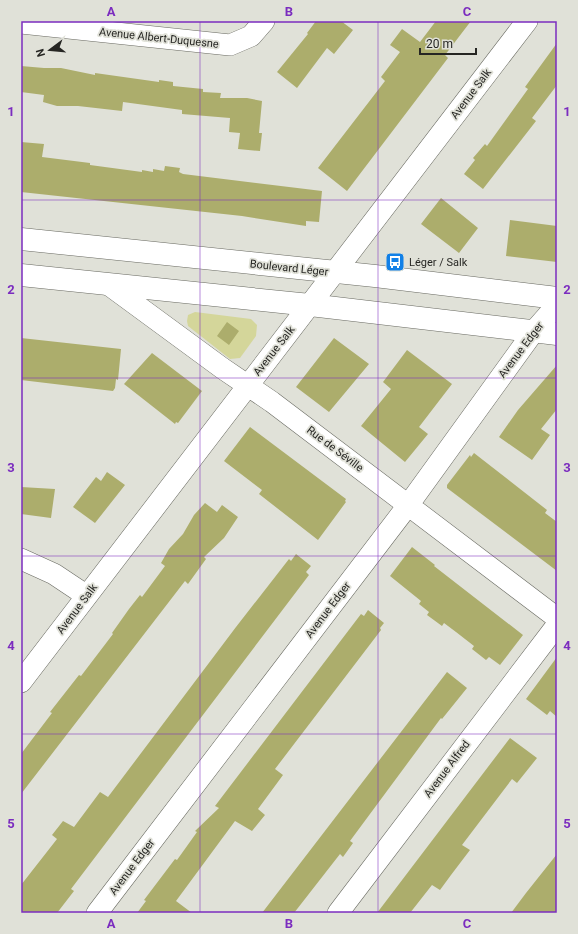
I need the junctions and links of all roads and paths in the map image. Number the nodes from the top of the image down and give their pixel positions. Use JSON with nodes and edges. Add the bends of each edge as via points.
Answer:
{"nodes":[{"id":1,"x":264,"y":21,"type":"edge"},
{"id":2,"x":527,"y":21,"type":"edge"},
{"id":3,"x":21,"y":23,"type":"edge"},
{"id":4,"x":21,"y":238,"type":"edge"},
{"id":5,"x":334,"y":273,"type":"junction"},
{"id":6,"x":21,"y":276,"type":"edge"},
{"id":7,"x":109,"y":285,"type":"junction"},
{"id":8,"x":557,"y":298,"type":"edge"},
{"id":9,"x":310,"y":305,"type":"junction"},
{"id":10,"x":557,"y":305,"type":"edge"},
{"id":11,"x":534,"y":331,"type":"junction"},
{"id":12,"x":557,"y":334,"type":"edge"},
{"id":13,"x":248,"y":385,"type":"junction"},
{"id":14,"x":409,"y":504,"type":"junction"},
{"id":15,"x":21,"y":559,"type":"edge"},
{"id":16,"x":87,"y":596,"type":"junction"},
{"id":17,"x":557,"y":618,"type":"edge"},
{"id":18,"x":557,"y":625,"type":"edge"},
{"id":19,"x":21,"y":682,"type":"edge"},
{"id":20,"x":97,"y":913,"type":"edge"},
{"id":21,"x":338,"y":913,"type":"edge"}],
"edges":[{"from":1,"to":3,"type":"street","name":"Avenue Albert-Duquesne","via":[[251,36],[230,45]]},
{"from":2,"to":5,"type":"street","name":"Avenue Salk"},
{"from":4,"to":5,"type":"main road","name":"Boulevard Léger"},
{"from":5,"to":8,"type":"main road","name":"Boulevard Léger"},
{"from":5,"to":9,"type":"street","name":"Avenue Salk"},
{"from":6,"to":7,"type":"main road"},
{"from":7,"to":9,"type":"main road"},
{"from":7,"to":13,"type":"street","name":"Rue de Séville"},
{"from":9,"to":11,"type":"main road"},
{"from":9,"to":13,"type":"street","name":"Avenue Salk"},
{"from":10,"to":11,"type":"street","name":"Avenue Edger"},
{"from":11,"to":12,"type":"main road"},
{"from":11,"to":14,"type":"street","name":"Avenue Edger"},
{"from":13,"to":14,"type":"street","name":"Rue de Séville"},
{"from":13,"to":16,"type":"street","name":"Avenue Salk"},
{"from":14,"to":17,"type":"street","name":"Rue de Séville"},
{"from":14,"to":20,"type":"street","name":"Avenue Edger"},
{"from":15,"to":16,"type":"street","via":[[54,574]]},
{"from":16,"to":19,"type":"street","name":"Avenue Salk"},
{"from":18,"to":21,"type":"street","name":"Avenue Alfred"}]}
